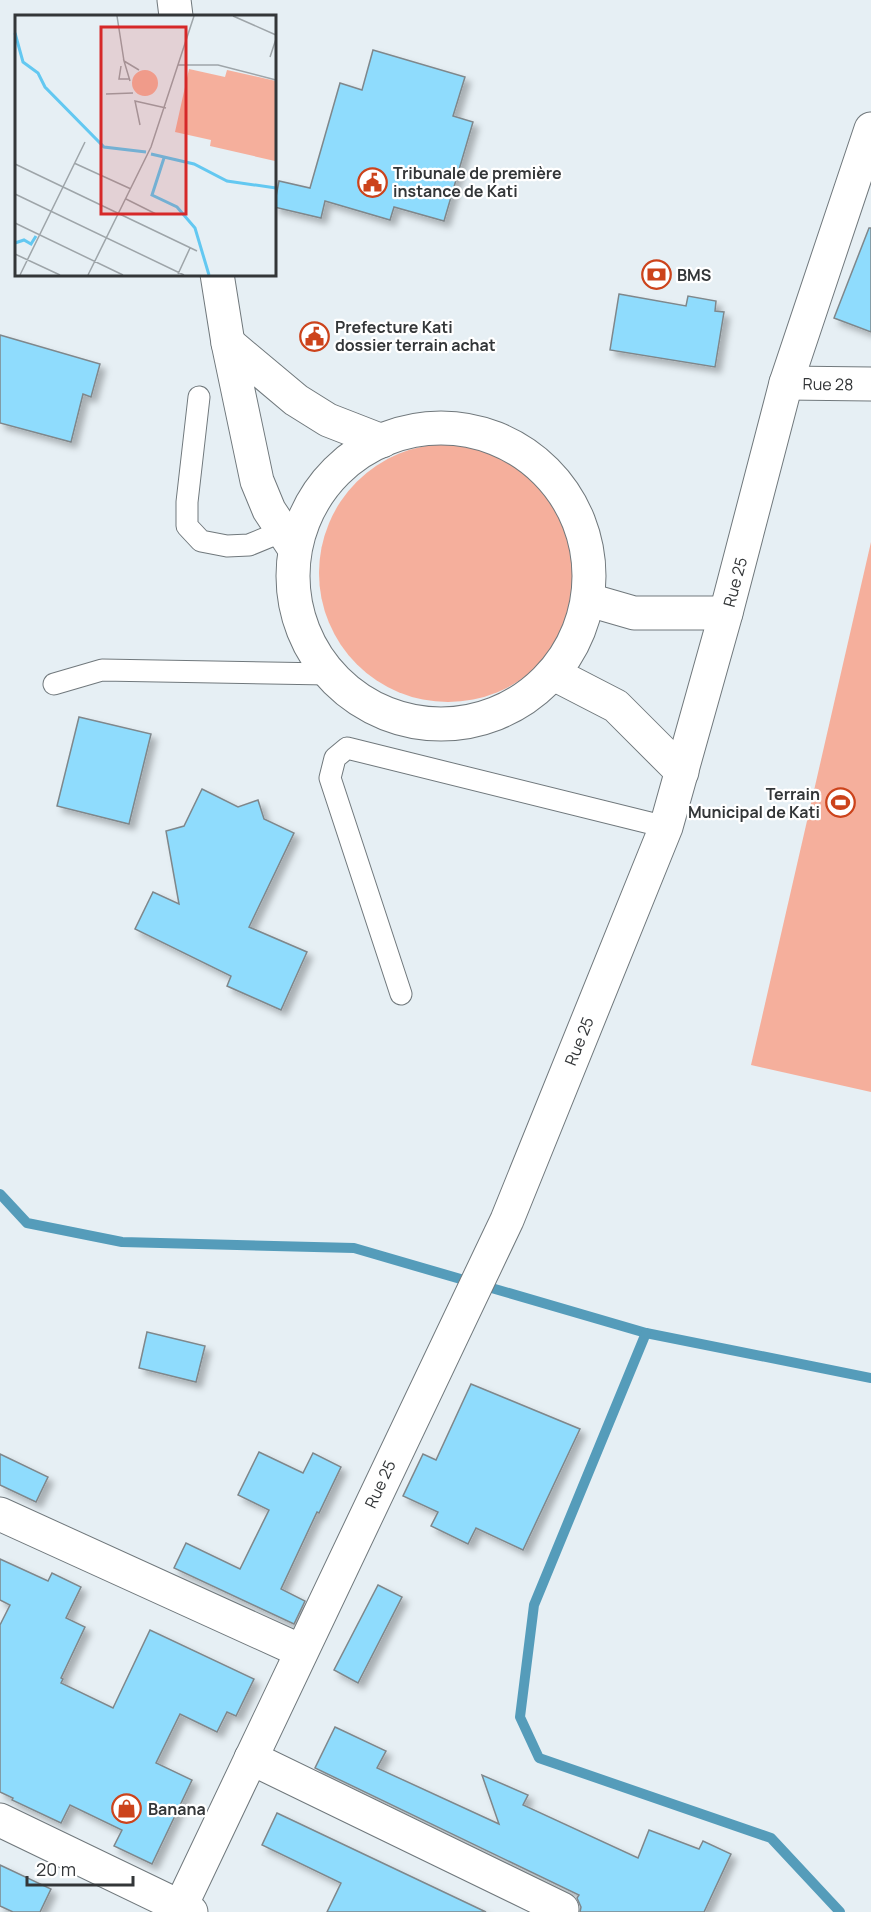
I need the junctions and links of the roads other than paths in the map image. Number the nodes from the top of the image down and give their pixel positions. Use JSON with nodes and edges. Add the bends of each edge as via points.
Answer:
{"nodes":[{"id":1,"x":174,"y":0,"type":"edge"},
{"id":2,"x":176,"y":15,"type":"edge"},
{"id":3,"x":871,"y":129,"type":"edge"},
{"id":4,"x":218,"y":276,"type":"edge"},
{"id":5,"x":228,"y":343,"type":"junction"},
{"id":6,"x":786,"y":383,"type":"junction"},
{"id":7,"x":871,"y":384,"type":"edge"},
{"id":8,"x":199,"y":397,"type":"dead end"},
{"id":9,"x":382,"y":441,"type":"junction"},
{"id":10,"x":288,"y":539,"type":"junction"},
{"id":11,"x":589,"y":600,"type":"junction"},
{"id":12,"x":726,"y":614,"type":"junction"},
{"id":13,"x":328,"y":674,"type":"junction"},
{"id":14,"x":554,"y":674,"type":"junction"},
{"id":15,"x":54,"y":684,"type":"dead end"},
{"id":16,"x":682,"y":772,"type":"junction"},
{"id":17,"x":666,"y":826,"type":"junction"},
{"id":18,"x":401,"y":994,"type":"dead end"},
{"id":19,"x":0,"y":1514,"type":"edge"},
{"id":20,"x":302,"y":1651,"type":"junction"},
{"id":21,"x":251,"y":1758,"type":"junction"},
{"id":22,"x":0,"y":1820,"type":"edge"},
{"id":23,"x":562,"y":1909,"type":"dead end"},
{"id":24,"x":183,"y":1910,"type":"edge"}],
"edges":[{"from":1,"to":2,"type":"street"},
{"from":3,"to":6,"type":"street","name":"Rue 25"},
{"from":4,"to":5,"type":"street"},
{"from":5,"to":9,"type":"street","via":[[296,400],[328,420]]},
{"from":5,"to":10,"type":"street","via":[[257,481],[269,510]]},
{"from":6,"to":7,"type":"street","name":"Rue 28"},
{"from":6,"to":12,"type":"street","name":"Rue 25"},
{"from":8,"to":10,"type":"lane","via":[[187,526],[201,541],[227,546]]},
{"from":9,"to":10,"type":"street","via":[[348,459],[312,500]]},
{"from":9,"to":11,"type":"street","via":[[394,435],[447,428],[497,438],[536,461],[567,496],[585,538]]},
{"from":10,"to":13,"type":"street","via":[[293,603],[301,630]]},
{"from":11,"to":12,"type":"street","via":[[634,614]]},
{"from":11,"to":14,"type":"street","via":[[581,631]]},
{"from":12,"to":16,"type":"street","name":"Rue 25"},
{"from":13,"to":14,"type":"street","via":[[368,706],[423,724],[466,723],[519,704]]},
{"from":13,"to":15,"type":"lane","via":[[102,670]]},
{"from":14,"to":16,"type":"street","via":[[616,706]]},
{"from":16,"to":17,"type":"street","name":"Rue 25"},
{"from":17,"to":18,"type":"lane","via":[[347,748],[334,758],[330,778]]},
{"from":17,"to":20,"type":"street","name":"Rue 25","via":[[507,1220]]},
{"from":19,"to":20,"type":"street"},
{"from":20,"to":21,"type":"street","name":"Rue 25"},
{"from":21,"to":23,"type":"street"},
{"from":21,"to":24,"type":"street","name":"Rue 25"},
{"from":22,"to":24,"type":"street"}]}
